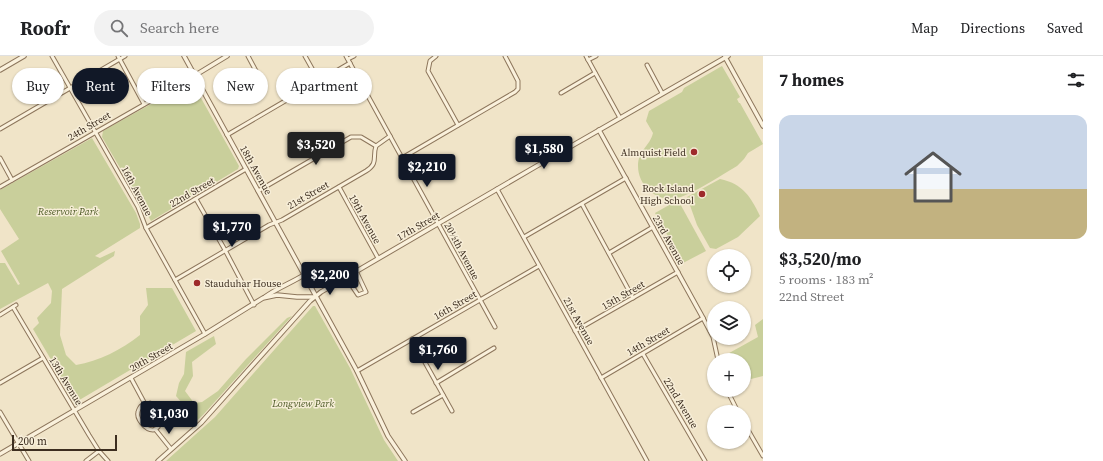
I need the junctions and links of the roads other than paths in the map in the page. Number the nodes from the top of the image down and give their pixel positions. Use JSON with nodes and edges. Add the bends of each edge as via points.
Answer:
{"nodes":[{"id":1,"x":24,"y":56,"type":"edge"},
{"id":2,"x":52,"y":56,"type":"edge"},
{"id":3,"x":125,"y":56,"type":"edge"},
{"id":4,"x":184,"y":56,"type":"edge"},
{"id":5,"x":228,"y":56,"type":"edge"},
{"id":6,"x":248,"y":56,"type":"edge"},
{"id":7,"x":305,"y":56,"type":"edge"},
{"id":8,"x":354,"y":56,"type":"edge"},
{"id":9,"x":436,"y":56,"type":"edge"},
{"id":10,"x":505,"y":56,"type":"edge"},
{"id":11,"x":586,"y":56,"type":"edge"},
{"id":12,"x":596,"y":56,"type":"edge"},
{"id":13,"x":726,"y":56,"type":"edge"},
{"id":14,"x":119,"y":57,"type":"edge"},
{"id":15,"x":347,"y":58,"type":"edge"},
{"id":16,"x":588,"y":60,"type":"junction"},
{"id":17,"x":350,"y":63,"type":"junction"},
{"id":18,"x":647,"y":65,"type":"dead end"},
{"id":19,"x":190,"y":68,"type":"edge"},
{"id":20,"x":254,"y":68,"type":"edge"},
{"id":21,"x":312,"y":68,"type":"edge"},
{"id":22,"x":341,"y":68,"type":"edge"},
{"id":23,"x":0,"y":70,"type":"edge"},
{"id":24,"x":205,"y":70,"type":"edge"},
{"id":25,"x":595,"y":73,"type":"junction"},
{"id":26,"x":70,"y":88,"type":"junction"},
{"id":27,"x":137,"y":91,"type":"edge"},
{"id":28,"x":561,"y":93,"type":"dead end"},
{"id":29,"x":662,"y":94,"type":"junction"},
{"id":30,"x":205,"y":96,"type":"edge"},
{"id":31,"x":144,"y":104,"type":"edge"},
{"id":32,"x":280,"y":104,"type":"edge"},
{"id":33,"x":620,"y":118,"type":"junction"},
{"id":34,"x":458,"y":126,"type":"junction"},
{"id":35,"x":763,"y":126,"type":"edge"},
{"id":36,"x":0,"y":129,"type":"edge"},
{"id":37,"x":600,"y":130,"type":"junction"},
{"id":38,"x":94,"y":132,"type":"junction"},
{"id":39,"x":227,"y":135,"type":"junction"},
{"id":40,"x":390,"y":136,"type":"junction"},
{"id":41,"x":376,"y":146,"type":"junction"},
{"id":42,"x":0,"y":158,"type":"edge"},
{"id":43,"x":402,"y":158,"type":"junction"},
{"id":44,"x":246,"y":169,"type":"junction"},
{"id":45,"x":626,"y":178,"type":"junction"},
{"id":46,"x":12,"y":180,"type":"junction"},
{"id":47,"x":0,"y":187,"type":"edge"},
{"id":48,"x":339,"y":187,"type":"junction"},
{"id":49,"x":497,"y":189,"type":"junction"},
{"id":50,"x":258,"y":191,"type":"junction"},
{"id":51,"x":196,"y":199,"type":"junction"},
{"id":52,"x":582,"y":204,"type":"junction"},
{"id":53,"x":274,"y":223,"type":"junction"},
{"id":54,"x":438,"y":224,"type":"junction"},
{"id":55,"x":653,"y":227,"type":"junction"},
{"id":56,"x":146,"y":228,"type":"junction"},
{"id":57,"x":524,"y":238,"type":"junction"},
{"id":58,"x":225,"y":250,"type":"junction"},
{"id":59,"x":609,"y":253,"type":"junction"},
{"id":60,"x":378,"y":258,"type":"junction"},
{"id":61,"x":539,"y":266,"type":"junction"},
{"id":62,"x":356,"y":271,"type":"junction"},
{"id":63,"x":678,"y":272,"type":"junction"},
{"id":64,"x":304,"y":275,"type":"junction"},
{"id":65,"x":346,"y":277,"type":"junction"},
{"id":66,"x":175,"y":280,"type":"junction"},
{"id":67,"x":316,"y":297,"type":"junction"},
{"id":68,"x":263,"y":298,"type":"junction"},
{"id":69,"x":633,"y":298,"type":"junction"},
{"id":70,"x":479,"y":300,"type":"junction"},
{"id":71,"x":254,"y":305,"type":"junction"},
{"id":72,"x":0,"y":315,"type":"edge"},
{"id":73,"x":703,"y":318,"type":"junction"},
{"id":74,"x":495,"y":327,"type":"dead end"},
{"id":75,"x":575,"y":332,"type":"junction"},
{"id":76,"x":204,"y":334,"type":"junction"},
{"id":77,"x":412,"y":339,"type":"junction"},
{"id":78,"x":494,"y":348,"type":"dead end"},
{"id":79,"x":716,"y":353,"type":"edge"},
{"id":80,"x":643,"y":354,"type":"junction"},
{"id":81,"x":43,"y":358,"type":"junction"},
{"id":82,"x":357,"y":371,"type":"junction"},
{"id":83,"x":131,"y":378,"type":"junction"},
{"id":84,"x":601,"y":378,"type":"junction"},
{"id":85,"x":0,"y":383,"type":"edge"},
{"id":86,"x":436,"y":383,"type":"junction"},
{"id":87,"x":443,"y":395,"type":"junction"},
{"id":88,"x":145,"y":404,"type":"junction"},
{"id":89,"x":75,"y":411,"type":"junction"},
{"id":90,"x":452,"y":411,"type":"dead end"},
{"id":91,"x":0,"y":412,"type":"edge"},
{"id":92,"x":413,"y":412,"type":"dead end"},
{"id":93,"x":155,"y":430,"type":"junction"},
{"id":94,"x":751,"y":435,"type":"edge"},
{"id":95,"x":18,"y":443,"type":"junction"},
{"id":96,"x":171,"y":448,"type":"junction"},
{"id":97,"x":99,"y":451,"type":"junction"},
{"id":98,"x":0,"y":454,"type":"edge"},
{"id":99,"x":763,"y":456,"type":"edge"},
{"id":100,"x":29,"y":461,"type":"edge"},
{"id":101,"x":86,"y":461,"type":"edge"},
{"id":102,"x":108,"y":461,"type":"edge"},
{"id":103,"x":158,"y":461,"type":"edge"},
{"id":104,"x":405,"y":461,"type":"edge"},
{"id":105,"x":647,"y":461,"type":"edge"},
{"id":106,"x":705,"y":461,"type":"edge"}],
"edges":[{"from":1,"to":23,"type":"street"},
{"from":2,"to":26,"type":"street","name":"16th Avenue"},
{"from":3,"to":14,"type":"street"},
{"from":4,"to":19,"type":"street","name":"18th Avenue"},
{"from":5,"to":24,"type":"street","name":"24th Street"},
{"from":6,"to":20,"type":"street"},
{"from":7,"to":21,"type":"street"},
{"from":8,"to":15,"type":"street"},
{"from":9,"to":34,"type":"street","via":[[430,61],[428,70]]},
{"from":10,"to":34,"type":"street","via":[[519,87],[510,96]]},
{"from":11,"to":16,"type":"street"},
{"from":12,"to":16,"type":"street"},
{"from":13,"to":29,"type":"street","name":"17th Street"},
{"from":13,"to":35,"type":"street"},
{"from":14,"to":26,"type":"street"},
{"from":14,"to":27,"type":"street"},
{"from":15,"to":17,"type":"street","name":"20½th Avenue"},
{"from":16,"to":25,"type":"street"},
{"from":17,"to":22,"type":"street"},
{"from":17,"to":40,"type":"street","name":"20½th Avenue"},
{"from":18,"to":29,"type":"street"},
{"from":25,"to":28,"type":"street"},
{"from":25,"to":33,"type":"street"},
{"from":26,"to":36,"type":"street"},
{"from":26,"to":38,"type":"street","name":"16th Avenue"},
{"from":29,"to":33,"type":"street","name":"17th Street"},
{"from":30,"to":39,"type":"street","name":"18th Avenue"},
{"from":31,"to":38,"type":"street","name":"24th Street"},
{"from":32,"to":39,"type":"street"},
{"from":33,"to":37,"type":"street","name":"17th Street"},
{"from":34,"to":43,"type":"street"},
{"from":37,"to":45,"type":"street","name":"23rd Avenue"},
{"from":37,"to":49,"type":"street","name":"17th Street"},
{"from":38,"to":46,"type":"street","name":"24th Street"},
{"from":38,"to":56,"type":"street","name":"16th Avenue","via":[[138,207]]},
{"from":39,"to":44,"type":"street","name":"18th Avenue"},
{"from":40,"to":41,"type":"street"},
{"from":40,"to":43,"type":"street","name":"20½th Avenue"},
{"from":41,"to":48,"type":"street","name":"21st Street","via":[[372,166]]},
{"from":41,"to":50,"type":"street","via":[[361,137],[351,137]]},
{"from":42,"to":46,"type":"street"},
{"from":43,"to":54,"type":"street","name":"20½th Avenue"},
{"from":44,"to":50,"type":"street","name":"18th Avenue"},
{"from":44,"to":51,"type":"street","name":"22nd Street"},
{"from":45,"to":52,"type":"street"},
{"from":45,"to":55,"type":"street","name":"23rd Avenue"},
{"from":46,"to":47,"type":"street","name":"24th Street"},
{"from":48,"to":53,"type":"street","name":"21st Street"},
{"from":48,"to":60,"type":"street","name":"19th Avenue"},
{"from":49,"to":54,"type":"street","name":"17th Street"},
{"from":49,"to":57,"type":"street","name":"21st Avenue"},
{"from":50,"to":53,"type":"street","name":"18th Avenue"},
{"from":51,"to":56,"type":"street","name":"22nd Street"},
{"from":51,"to":58,"type":"street"},
{"from":52,"to":57,"type":"street"},
{"from":52,"to":59,"type":"street"},
{"from":53,"to":58,"type":"street","name":"21st Street"},
{"from":53,"to":64,"type":"street","name":"18th Avenue"},
{"from":54,"to":60,"type":"street","name":"17th Street"},
{"from":54,"to":70,"type":"street","name":"20½th Avenue"},
{"from":55,"to":59,"type":"street"},
{"from":55,"to":63,"type":"street","name":"23rd Avenue"},
{"from":56,"to":66,"type":"street","name":"16th Avenue"},
{"from":57,"to":61,"type":"street","name":"21st Avenue"},
{"from":58,"to":66,"type":"street","name":"21st Street"},
{"from":58,"to":71,"type":"street"},
{"from":59,"to":69,"type":"street"},
{"from":60,"to":62,"type":"street","name":"17th Street"},
{"from":61,"to":70,"type":"street","name":"16th Street"},
{"from":61,"to":75,"type":"street","name":"21st Avenue"},
{"from":62,"to":65,"type":"street","name":"17th Street"},
{"from":62,"to":65,"type":"street","via":[[366,292],[358,295]]},
{"from":63,"to":69,"type":"street","name":"15th Street"},
{"from":63,"to":73,"type":"street","name":"23rd Avenue"},
{"from":64,"to":67,"type":"street","name":"18th Avenue"},
{"from":64,"to":68,"type":"street","name":"20th Street"},
{"from":65,"to":67,"type":"street","name":"17th Street"},
{"from":66,"to":76,"type":"street","name":"16th Avenue"},
{"from":67,"to":68,"type":"street","via":[[277,295]]},
{"from":67,"to":82,"type":"street","name":"18th Avenue"},
{"from":67,"to":96,"type":"street","name":"17th Street","via":[[201,423]]},
{"from":68,"to":71,"type":"street","name":"20th Street"},
{"from":69,"to":75,"type":"street","name":"15th Street"},
{"from":70,"to":74,"type":"street","name":"20½th Avenue"},
{"from":70,"to":77,"type":"street","name":"16th Street"},
{"from":71,"to":76,"type":"street","name":"20th Street"},
{"from":72,"to":81,"type":"street","name":"13th Avenue","via":[[15,306]]},
{"from":73,"to":79,"type":"street","name":"23rd Avenue","via":[[713,337]]},
{"from":73,"to":80,"type":"street","name":"14th Street"},
{"from":75,"to":84,"type":"street","name":"21st Avenue"},
{"from":76,"to":83,"type":"street","name":"20th Street"},
{"from":77,"to":82,"type":"street","name":"16th Street"},
{"from":77,"to":86,"type":"street"},
{"from":78,"to":86,"type":"street"},
{"from":80,"to":84,"type":"street","name":"14th Street"},
{"from":80,"to":106,"type":"street","name":"22nd Avenue"},
{"from":81,"to":85,"type":"street"},
{"from":81,"to":89,"type":"street","name":"13th Avenue"},
{"from":82,"to":104,"type":"street","name":"18th Avenue","via":[[388,436]]},
{"from":83,"to":88,"type":"street"},
{"from":83,"to":89,"type":"street","name":"20th Street"},
{"from":84,"to":105,"type":"street","name":"21st Avenue"},
{"from":86,"to":87,"type":"street"},
{"from":87,"to":90,"type":"street"},
{"from":87,"to":92,"type":"street"},
{"from":88,"to":93,"type":"street","via":[[150,403],[158,410],[160,422]]},
{"from":88,"to":93,"type":"street","via":[[138,410],[138,416],[145,427]]},
{"from":89,"to":95,"type":"street","name":"20th Street"},
{"from":89,"to":97,"type":"street","name":"13th Avenue"},
{"from":91,"to":95,"type":"street"},
{"from":93,"to":96,"type":"street"},
{"from":94,"to":99,"type":"street"},
{"from":95,"to":98,"type":"street","name":"20th Street"},
{"from":95,"to":100,"type":"street"},
{"from":96,"to":103,"type":"street","name":"17th Street"},
{"from":97,"to":101,"type":"street"},
{"from":97,"to":102,"type":"street","name":"13th Avenue"}]}
